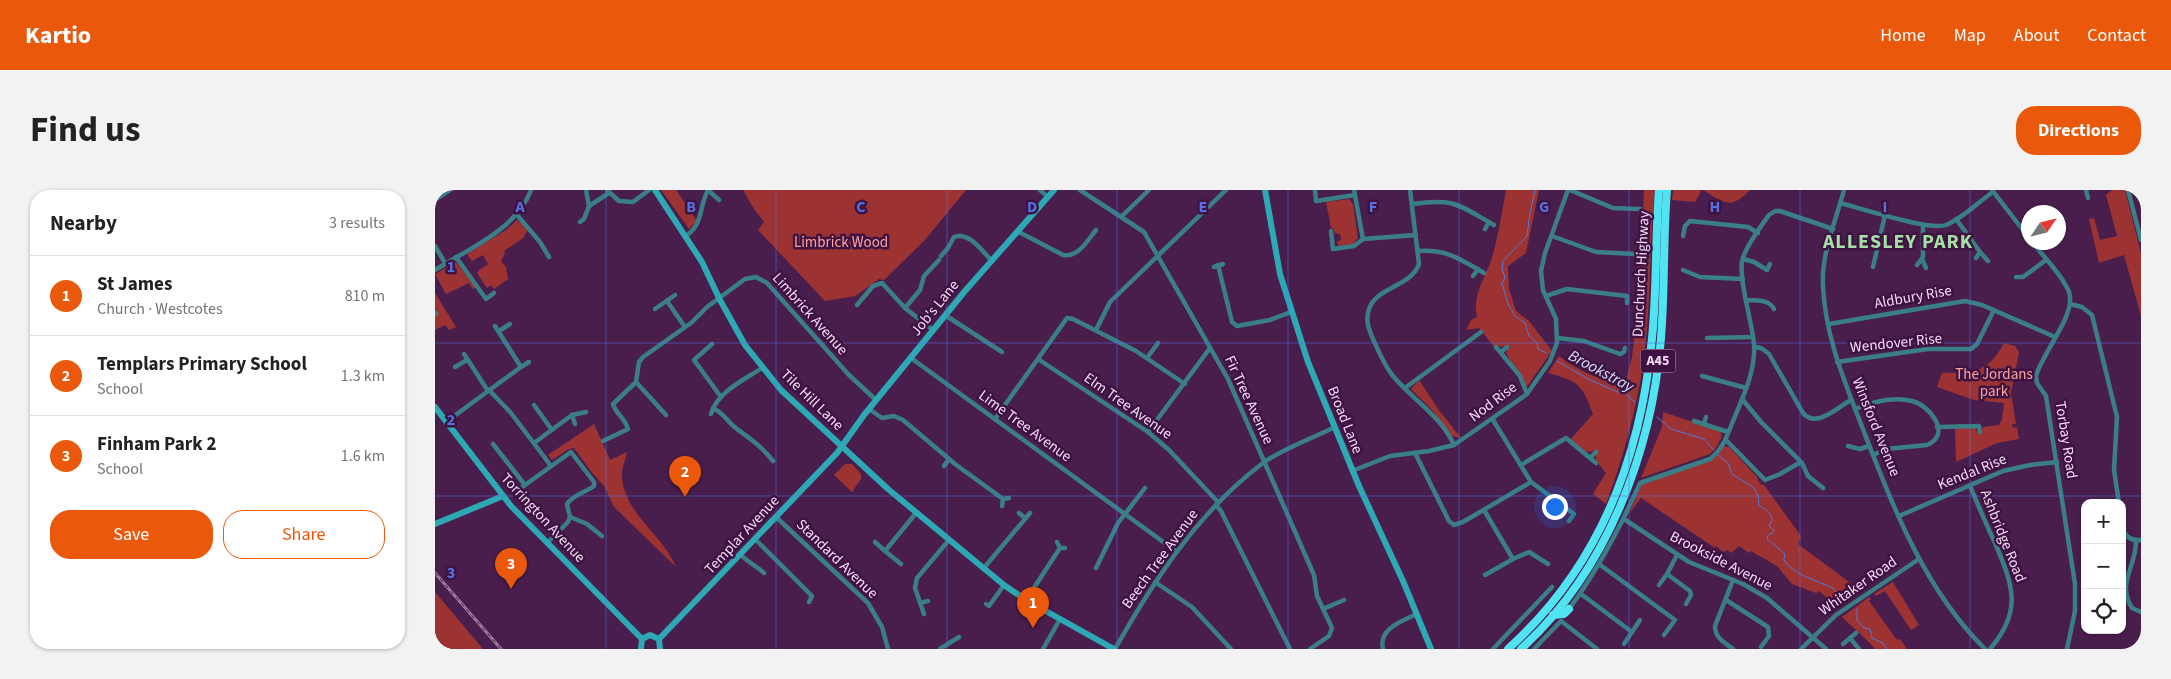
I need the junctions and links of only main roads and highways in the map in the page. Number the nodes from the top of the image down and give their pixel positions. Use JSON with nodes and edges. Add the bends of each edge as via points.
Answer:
{"nodes":[{"id":1,"x":1659,"y":190,"type":"edge"},
{"id":2,"x":1667,"y":190,"type":"edge"},
{"id":3,"x":1569,"y":609,"type":"road end"},
{"id":4,"x":1553,"y":615,"type":"junction"},
{"id":5,"x":1508,"y":649,"type":"edge"},
{"id":6,"x":1521,"y":649,"type":"edge"}],
"edges":[{"from":1,"to":5,"type":"highway","name":"Dunchurch Highway","number":"A45","via":[[1652,336],[1644,402],[1622,480],[1600,530],[1574,574],[1542,615]]},
{"from":2,"to":4,"type":"highway","name":"Dunchurch Highway","number":"A45","via":[[1661,338],[1652,402],[1641,448],[1597,554]]},
{"from":3,"to":4,"type":"highway","via":[[1564,614]]},
{"from":4,"to":6,"type":"highway","name":"Dunchurch Highway","number":"A45"}]}
